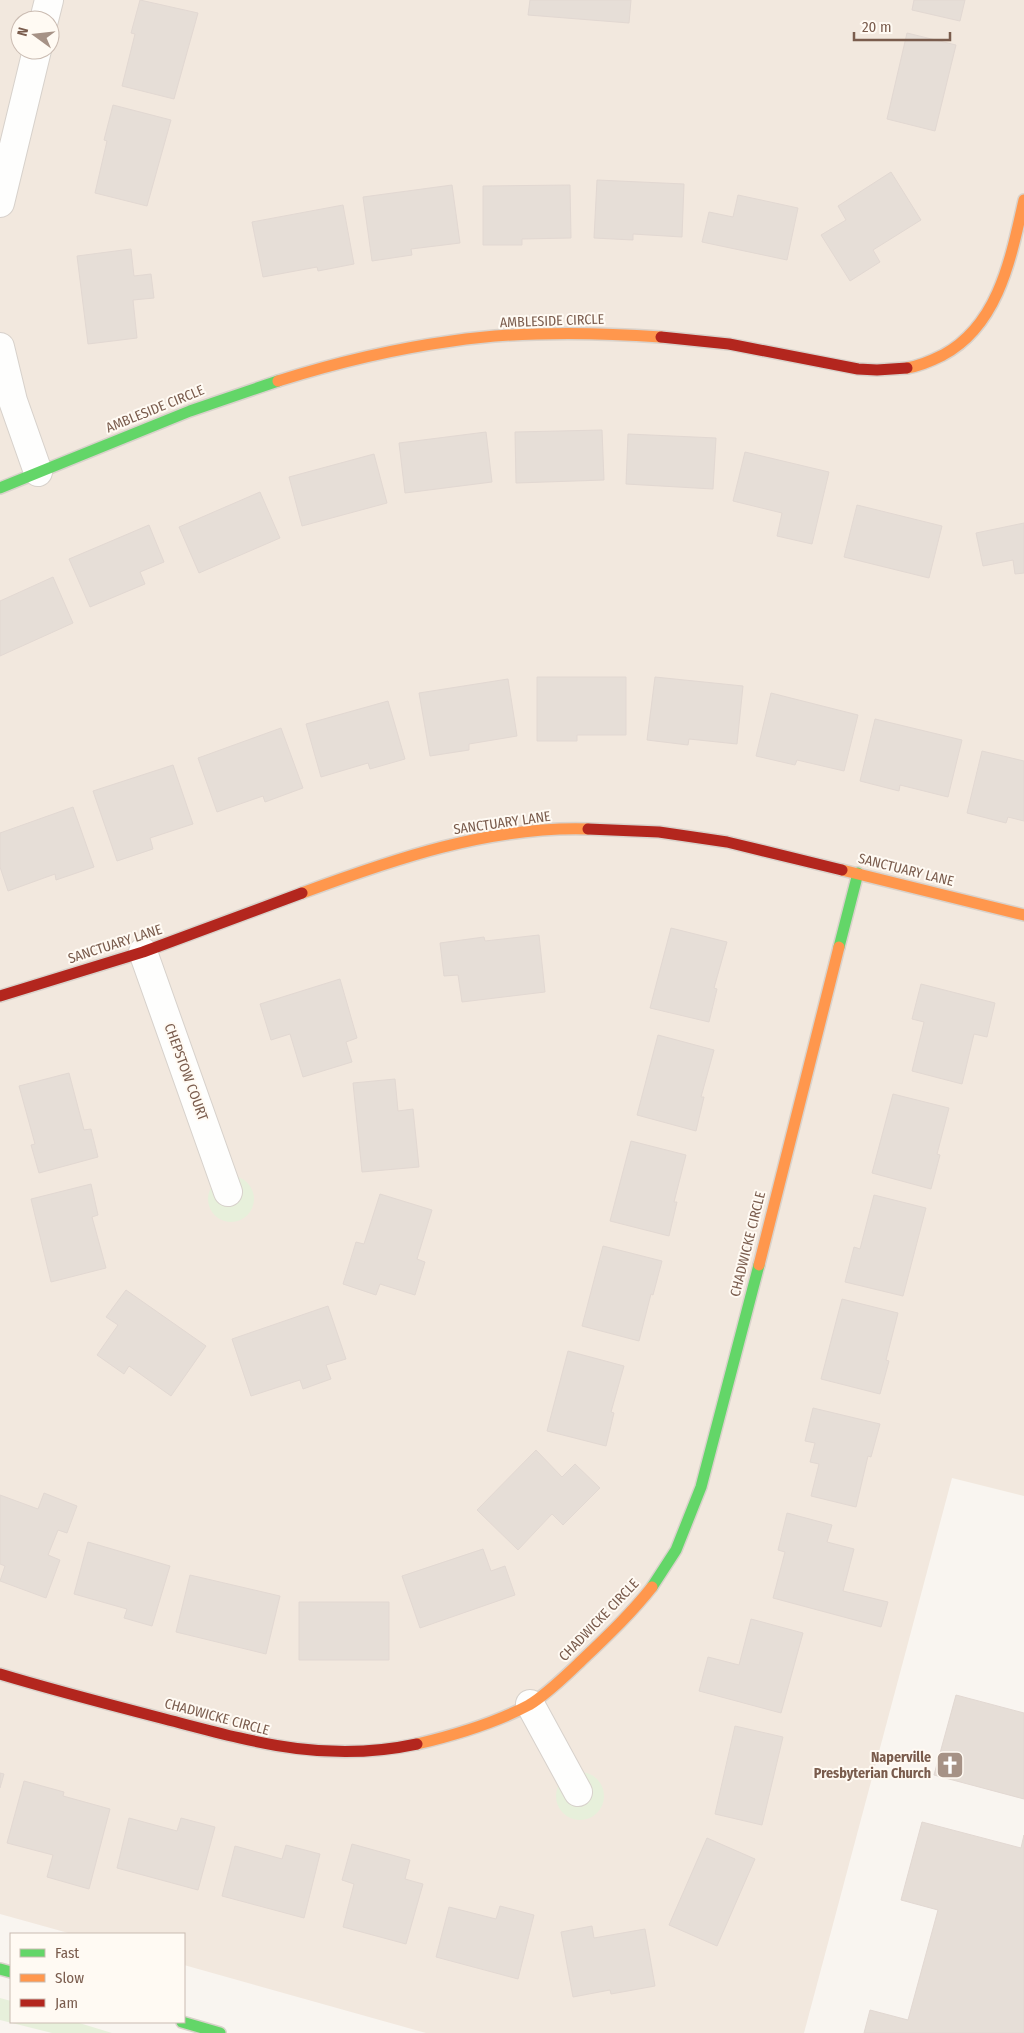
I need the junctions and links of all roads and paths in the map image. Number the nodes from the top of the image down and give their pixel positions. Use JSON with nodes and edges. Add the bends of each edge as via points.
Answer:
{"nodes":[{"id":1,"x":35,"y":60,"type":"edge"},
{"id":2,"x":1024,"y":200,"type":"edge"},
{"id":3,"x":0,"y":204,"type":"edge"},
{"id":4,"x":0,"y":347,"type":"edge"},
{"id":5,"x":38,"y":472,"type":"junction"},
{"id":6,"x":0,"y":488,"type":"edge"},
{"id":7,"x":858,"y":873,"type":"junction"},
{"id":8,"x":1024,"y":915,"type":"edge"},
{"id":9,"x":143,"y":952,"type":"junction"},
{"id":10,"x":0,"y":996,"type":"edge"},
{"id":11,"x":228,"y":1192,"type":"dead end"},
{"id":12,"x":0,"y":1674,"type":"edge"},
{"id":13,"x":530,"y":1704,"type":"junction"},
{"id":14,"x":578,"y":1792,"type":"dead end"},
{"id":15,"x":185,"y":2023,"type":"edge"},
{"id":16,"x":220,"y":2033,"type":"edge"}],
"edges":[{"from":1,"to":3,"type":"street"},
{"from":2,"to":5,"type":"street","name":"AMBLESIDE CIRCLE","via":[[1006,272],[977,330],[952,351],[926,363],[894,370],[846,367],[697,340],[614,334],[518,335],[466,340],[398,350],[249,389]]},
{"from":4,"to":5,"type":"street","via":[[13,401]]},
{"from":5,"to":6,"type":"street","name":"AMBLESIDE CIRCLE"},
{"from":7,"to":8,"type":"street","name":"SANCTUARY LANE"},
{"from":7,"to":9,"type":"street","name":"SANCTUARY LANE","via":[[727,842],[659,832],[574,829],[500,835],[432,849],[377,865]]},
{"from":7,"to":13,"type":"street","name":"CHADWICKE CIRCLE","via":[[695,1507],[676,1550],[649,1591],[606,1638]]},
{"from":9,"to":10,"type":"street","name":"SANCTUARY LANE"},
{"from":9,"to":11,"type":"street","name":"CHEPSTOW COURT"},
{"from":12,"to":13,"type":"street","name":"CHADWICKE CIRCLE","via":[[277,1748],[324,1752],[391,1749],[431,1740],[481,1725]]},
{"from":13,"to":14,"type":"street"},
{"from":15,"to":16,"type":"street"}]}
